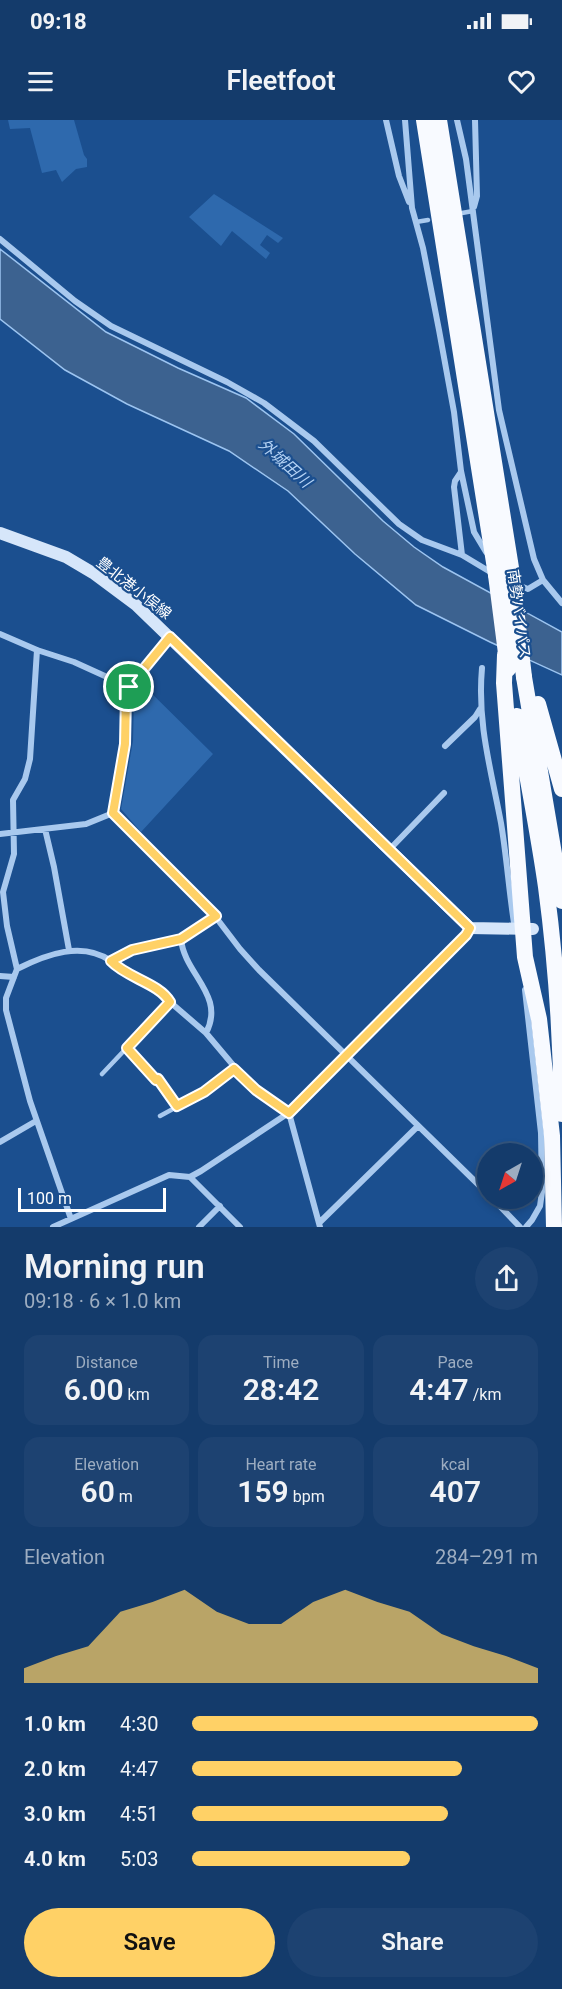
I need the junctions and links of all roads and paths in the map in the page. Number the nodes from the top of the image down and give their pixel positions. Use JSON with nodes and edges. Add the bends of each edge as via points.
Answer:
{"nodes":[{"id":1,"x":386,"y":120,"type":"edge"},
{"id":2,"x":405,"y":120,"type":"edge"},
{"id":3,"x":424,"y":120,"type":"edge"},
{"id":4,"x":439,"y":120,"type":"edge"},
{"id":5,"x":457,"y":120,"type":"edge"},
{"id":6,"x":475,"y":120,"type":"edge"},
{"id":7,"x":412,"y":208,"type":"junction"},
{"id":8,"x":473,"y":211,"type":"junction"},
{"id":9,"x":462,"y":213,"type":"dead end"},
{"id":10,"x":428,"y":220,"type":"dead end"},
{"id":11,"x":416,"y":222,"type":"junction"},
{"id":12,"x":0,"y":240,"type":"edge"},
{"id":13,"x":461,"y":471,"type":"junction"},
{"id":14,"x":0,"y":533,"type":"edge"},
{"id":15,"x":462,"y":555,"type":"junction"},
{"id":16,"x":504,"y":575,"type":"junction"},
{"id":17,"x":543,"y":580,"type":"junction"},
{"id":18,"x":562,"y":603,"type":"edge"},
{"id":19,"x":0,"y":634,"type":"edge"},
{"id":20,"x":170,"y":637,"type":"junction"},
{"id":21,"x":37,"y":650,"type":"junction"},
{"id":22,"x":513,"y":653,"type":"junction"},
{"id":23,"x":482,"y":668,"type":"dead end"},
{"id":24,"x":129,"y":687,"type":"junction"},
{"id":25,"x":480,"y":709,"type":"junction"},
{"id":26,"x":445,"y":746,"type":"dead end"},
{"id":27,"x":562,"y":789,"type":"edge"},
{"id":28,"x":444,"y":793,"type":"dead end"},
{"id":29,"x":113,"y":813,"type":"junction"},
{"id":30,"x":45,"y":829,"type":"junction"},
{"id":31,"x":13,"y":832,"type":"junction"},
{"id":32,"x":0,"y":834,"type":"edge"},
{"id":33,"x":388,"y":850,"type":"junction"},
{"id":34,"x":562,"y":901,"type":"edge"},
{"id":35,"x":216,"y":916,"type":"junction"},
{"id":36,"x":4,"y":926,"type":"edge"},
{"id":37,"x":470,"y":928,"type":"junction"},
{"id":38,"x":523,"y":930,"type":"junction"},
{"id":39,"x":181,"y":939,"type":"junction"},
{"id":40,"x":69,"y":950,"type":"junction"},
{"id":41,"x":525,"y":957,"type":"junction"},
{"id":42,"x":111,"y":961,"type":"junction"},
{"id":43,"x":17,"y":969,"type":"junction"},
{"id":44,"x":0,"y":976,"type":"edge"},
{"id":45,"x":14,"y":977,"type":"junction"},
{"id":46,"x":170,"y":1002,"type":"junction"},
{"id":47,"x":206,"y":1033,"type":"junction"},
{"id":48,"x":127,"y":1048,"type":"junction"},
{"id":49,"x":347,"y":1056,"type":"junction"},
{"id":50,"x":234,"y":1069,"type":"junction"},
{"id":51,"x":102,"y":1074,"type":"dead end"},
{"id":52,"x":177,"y":1106,"type":"junction"},
{"id":53,"x":289,"y":1113,"type":"junction"},
{"id":54,"x":562,"y":1114,"type":"edge"},
{"id":55,"x":160,"y":1116,"type":"dead end"},
{"id":56,"x":36,"y":1121,"type":"junction"},
{"id":57,"x":418,"y":1126,"type":"junction"},
{"id":58,"x":0,"y":1142,"type":"edge"},
{"id":59,"x":562,"y":1176,"type":"edge"},
{"id":60,"x":190,"y":1177,"type":"junction"},
{"id":61,"x":477,"y":1183,"type":"edge"},
{"id":62,"x":220,"y":1206,"type":"junction"},
{"id":63,"x":503,"y":1209,"type":"edge"},
{"id":64,"x":71,"y":1219,"type":"junction"},
{"id":65,"x":320,"y":1225,"type":"edge"},
{"id":66,"x":53,"y":1227,"type":"edge"},
{"id":67,"x":199,"y":1227,"type":"edge"},
{"id":68,"x":240,"y":1227,"type":"edge"},
{"id":69,"x":520,"y":1227,"type":"edge"},
{"id":70,"x":526,"y":1227,"type":"edge"},
{"id":71,"x":556,"y":1227,"type":"edge"}],
"edges":[{"from":1,"to":7,"type":"street","via":[[399,176]]},
{"from":2,"to":7,"type":"street"},
{"from":3,"to":16,"type":"highway","name":"南勢バイパス"},
{"from":4,"to":16,"type":"highway","name":"南勢バイパス"},
{"from":5,"to":8,"type":"street"},
{"from":6,"to":8,"type":"street","via":[[477,196]]},
{"from":7,"to":11,"type":"street"},
{"from":8,"to":9,"type":"lane"},
{"from":8,"to":17,"type":"street","via":[[499,410],[534,559]]},
{"from":10,"to":11,"type":"lane"},
{"from":11,"to":13,"type":"street","via":[[454,412]]},
{"from":12,"to":15,"type":"street","via":[[111,326],[264,403],[324,450],[399,524],[422,540]]},
{"from":13,"to":15,"type":"street","via":[[454,487]]},
{"from":13,"to":16,"type":"street","via":[[474,532]]},
{"from":14,"to":20,"type":"main road","name":"豊北港小俣線","via":[[59,554],[93,573]]},
{"from":15,"to":17,"type":"street","via":[[528,589]]},
{"from":16,"to":22,"type":"highway","name":"南勢バイパス","bridge":true},
{"from":17,"to":18,"type":"street"},
{"from":19,"to":21,"type":"street"},
{"from":20,"to":24,"type":"street"},
{"from":20,"to":33,"type":"main road","name":"豊北港小俣線"},
{"from":21,"to":24,"type":"street"},
{"from":21,"to":31,"type":"street","via":[[30,759],[25,779],[13,800]]},
{"from":22,"to":27,"type":"highway","via":[[536,696]]},
{"from":22,"to":34,"type":"highway","name":"南勢バイパス","bridge":true,"via":[[524,677]]},
{"from":22,"to":38,"type":"highway","via":[[504,683]]},
{"from":22,"to":54,"type":"highway","name":"南勢バイパス","bridge":true,"via":[[508,669],[551,925]]},
{"from":23,"to":25,"type":"street"},
{"from":24,"to":29,"type":"street","via":[[125,744]]},
{"from":25,"to":26,"type":"street"},
{"from":25,"to":38,"type":"street","via":[[489,771]]},
{"from":28,"to":33,"type":"street"},
{"from":29,"to":30,"type":"street","via":[[86,824]]},
{"from":29,"to":35,"type":"street"},
{"from":30,"to":31,"type":"street"},
{"from":30,"to":40,"type":"street"},
{"from":31,"to":32,"type":"street"},
{"from":31,"to":36,"type":"street","via":[[14,854],[3,892]]},
{"from":33,"to":37,"type":"main road","name":"豊北港小俣線"},
{"from":35,"to":39,"type":"street"},
{"from":35,"to":49,"type":"street","via":[[259,970]]},
{"from":36,"to":43,"type":"street"},
{"from":37,"to":38,"type":"main road"},
{"from":37,"to":49,"type":"street"},
{"from":38,"to":41,"type":"highway"},
{"from":39,"to":42,"type":"street","via":[[132,950]]},
{"from":39,"to":47,"type":"street","via":[[188,962],[208,996],[211,1011]]},
{"from":40,"to":42,"type":"street","via":[[87,950]]},
{"from":40,"to":43,"type":"street"},
{"from":41,"to":70,"type":"street","via":[[525,995],[542,1133],[543,1192],[540,1206]]},
{"from":41,"to":71,"type":"highway","via":[[539,1019],[551,1124]]},
{"from":42,"to":46,"type":"lane","via":[[156,988]]},
{"from":43,"to":45,"type":"street"},
{"from":44,"to":45,"type":"street"},
{"from":45,"to":56,"type":"street","via":[[6,1010]]},
{"from":46,"to":47,"type":"street"},
{"from":46,"to":48,"type":"lane"},
{"from":47,"to":50,"type":"street"},
{"from":48,"to":51,"type":"lane"},
{"from":48,"to":52,"type":"lane","via":[[164,1085]]},
{"from":49,"to":53,"type":"street"},
{"from":49,"to":57,"type":"street"},
{"from":50,"to":52,"type":"lane"},
{"from":50,"to":53,"type":"street"},
{"from":52,"to":55,"type":"lane"},
{"from":53,"to":60,"type":"street"},
{"from":53,"to":65,"type":"street"},
{"from":56,"to":58,"type":"street"},
{"from":56,"to":64,"type":"street"},
{"from":57,"to":61,"type":"street"},
{"from":57,"to":65,"type":"street"},
{"from":59,"to":71,"type":"highway"},
{"from":60,"to":62,"type":"street"},
{"from":60,"to":64,"type":"street","via":[[169,1175]]},
{"from":62,"to":67,"type":"street"},
{"from":62,"to":68,"type":"street"},
{"from":63,"to":69,"type":"street"},
{"from":64,"to":66,"type":"street"}]}
